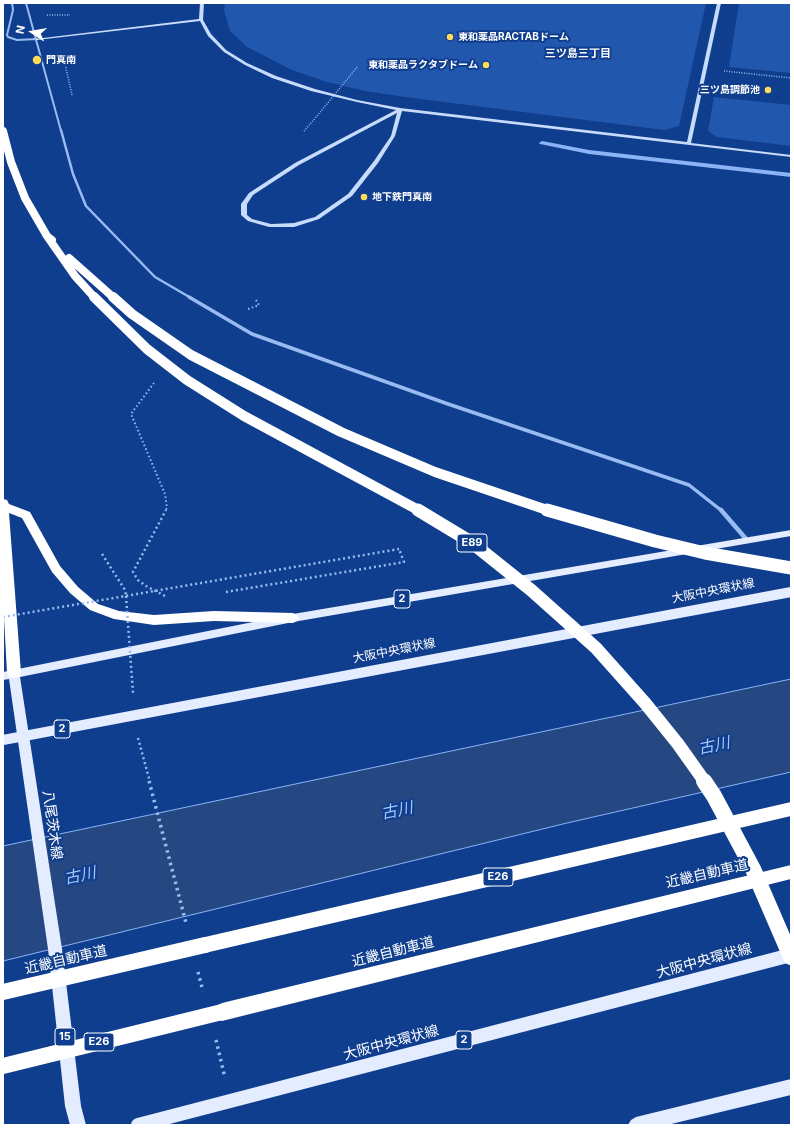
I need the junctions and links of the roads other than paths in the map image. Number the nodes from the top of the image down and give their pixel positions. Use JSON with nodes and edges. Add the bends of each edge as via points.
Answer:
{"nodes":[{"id":1,"x":12,"y":3,"type":"edge"},
{"id":2,"x":26,"y":3,"type":"edge"},
{"id":3,"x":202,"y":3,"type":"edge"},
{"id":4,"x":719,"y":3,"type":"edge"},
{"id":5,"x":201,"y":20,"type":"junction"},
{"id":6,"x":36,"y":39,"type":"junction"},
{"id":7,"x":400,"y":109,"type":"junction"},
{"id":8,"x":3,"y":131,"type":"edge"},
{"id":9,"x":689,"y":143,"type":"junction"},
{"id":10,"x":791,"y":156,"type":"edge"},
{"id":11,"x":47,"y":236,"type":"junction"},
{"id":12,"x":3,"y":503,"type":"edge"},
{"id":13,"x":3,"y":506,"type":"edge"},
{"id":14,"x":791,"y":532,"type":"edge"},
{"id":15,"x":747,"y":540,"type":"junction"},
{"id":16,"x":791,"y":568,"type":"edge"},
{"id":17,"x":791,"y":592,"type":"edge"},
{"id":18,"x":293,"y":618,"type":"junction"},
{"id":19,"x":9,"y":674,"type":"edge"},
{"id":20,"x":3,"y":740,"type":"edge"},
{"id":21,"x":791,"y":809,"type":"edge"},
{"id":22,"x":791,"y":872,"type":"edge"},
{"id":23,"x":791,"y":956,"type":"edge"},
{"id":24,"x":3,"y":992,"type":"edge"},
{"id":25,"x":3,"y":1066,"type":"edge"},
{"id":26,"x":791,"y":1088,"type":"edge"},
{"id":27,"x":78,"y":1125,"type":"edge"},
{"id":28,"x":138,"y":1125,"type":"edge"},
{"id":29,"x":636,"y":1125,"type":"edge"}],
"edges":[{"from":1,"to":6,"type":"street","via":[[8,37],[17,40]]},
{"from":2,"to":6,"type":"street"},
{"from":3,"to":5,"type":"street"},
{"from":4,"to":9,"type":"street"},
{"from":5,"to":6,"type":"street"},
{"from":5,"to":7,"type":"street","via":[[209,35],[225,51],[274,77],[313,90]]},
{"from":6,"to":15,"type":"street","via":[[73,174],[86,206],[155,277],[252,334],[448,404],[689,485],[721,510]]},
{"from":7,"to":7,"type":"street","via":[[393,136],[376,162],[350,195],[317,218],[294,225],[272,226],[250,220],[244,215],[244,204],[251,194],[297,164]]},
{"from":7,"to":9,"type":"street"},
{"from":8,"to":11,"type":"highway","number":"E89","bridge":true,"via":[[11,162],[25,198]]},
{"from":9,"to":10,"type":"street"},
{"from":11,"to":16,"type":"highway","number":"E89","bridge":true,"via":[[132,314],[191,355],[341,432],[435,472],[547,510],[655,542]]},
{"from":11,"to":23,"type":"highway","number":"E89","bridge":true,"via":[[75,276],[110,314],[147,349],[187,380],[244,416],[408,503],[471,542],[531,590],[596,648],[678,744],[714,796],[753,869]]},
{"from":12,"to":13,"type":"highway"},
{"from":13,"to":18,"type":"highway","via":[[26,515],[56,569],[74,590],[94,607],[118,616],[154,620],[214,616]]},
{"from":13,"to":19,"type":"highway"},
{"from":14,"to":15,"type":"main road","number":"2"},
{"from":15,"to":18,"type":"main road","number":"2"},
{"from":17,"to":20,"type":"main road","name":"大阪中央環状線","number":"2","bridge":true},
{"from":18,"to":19,"type":"main road","number":"2"},
{"from":19,"to":27,"type":"main road","name":"八尾茨木線","number":"15","via":[[37,831]]},
{"from":21,"to":24,"type":"highway","name":"近畿自動車道","number":"E26","bridge":true},
{"from":22,"to":25,"type":"highway","name":"近畿自動車道","number":"E26","bridge":true},
{"from":23,"to":28,"type":"main road","name":"大阪中央環状線","number":"2","bridge":true},
{"from":26,"to":29,"type":"main road"}]}
